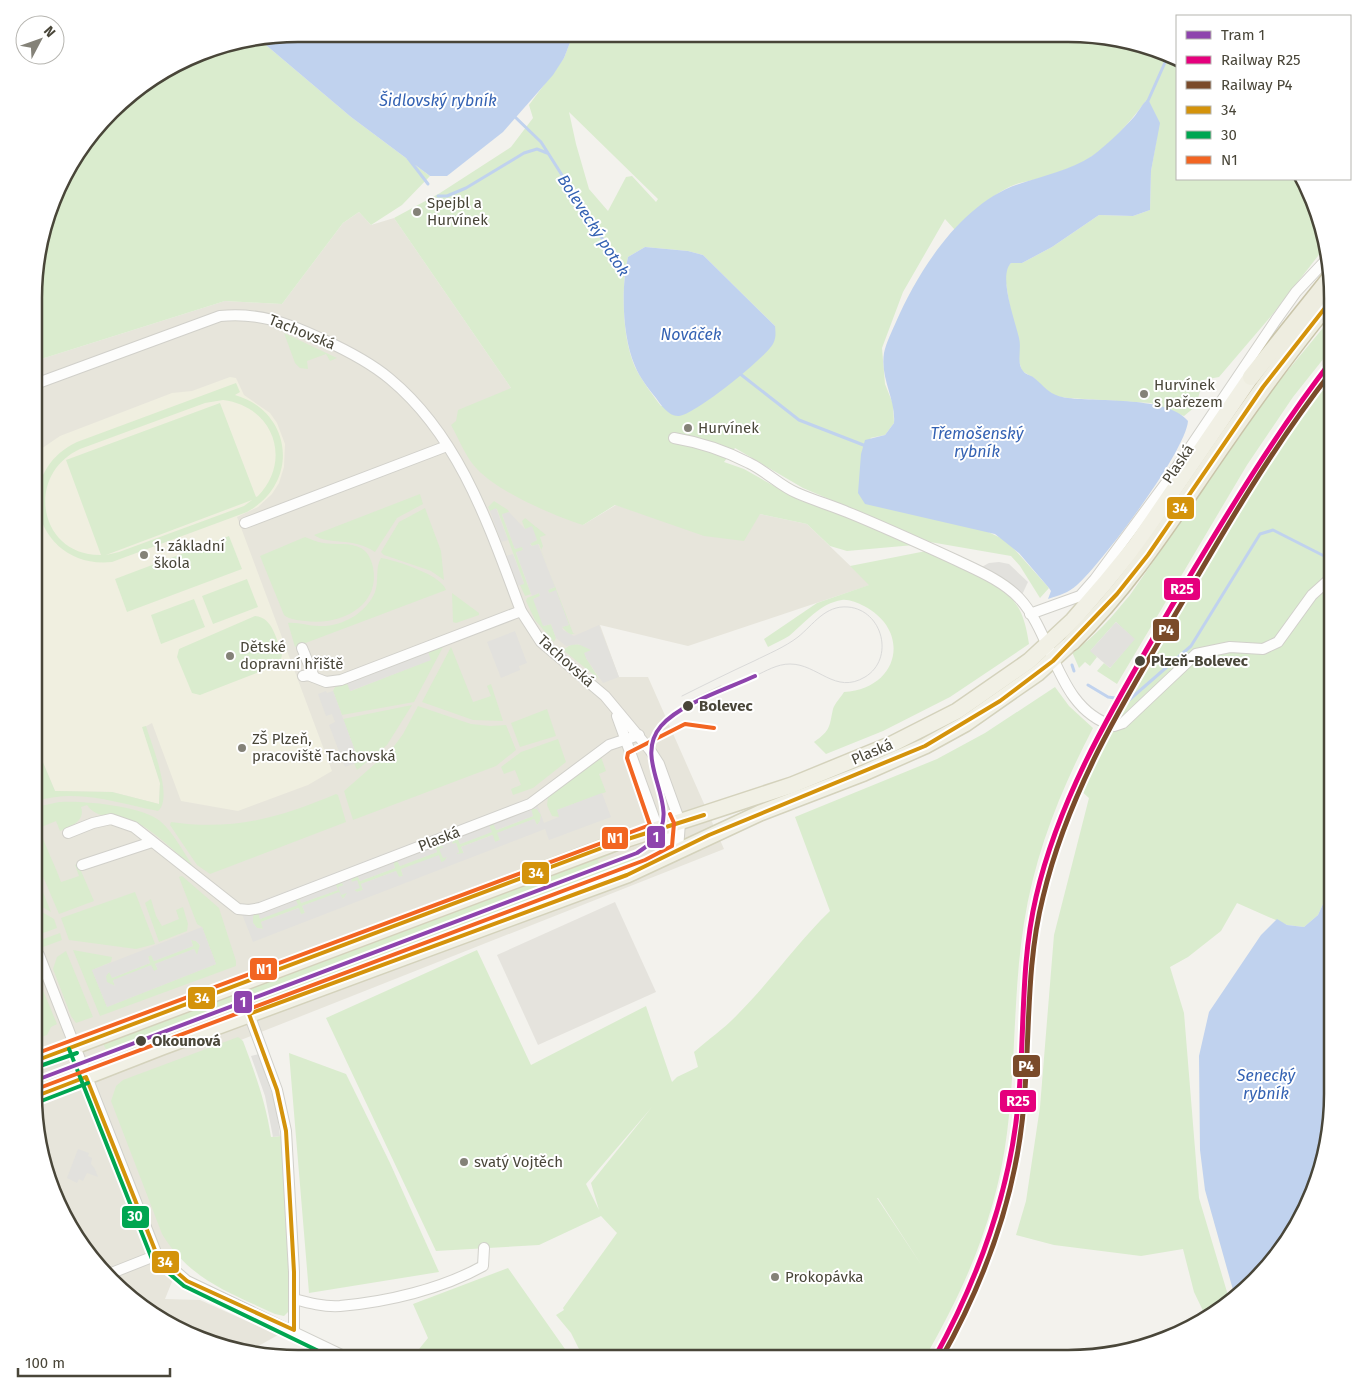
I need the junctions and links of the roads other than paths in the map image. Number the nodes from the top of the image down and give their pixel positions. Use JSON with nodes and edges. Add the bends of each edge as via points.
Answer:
{"nodes":[{"id":1,"x":1321,"y":265,"type":"edge"},
{"id":2,"x":1323,"y":287,"type":"edge"},
{"id":3,"x":1324,"y":309,"type":"edge"},
{"id":4,"x":42,"y":382,"type":"edge"},
{"id":5,"x":1257,"y":382,"type":"junction"},
{"id":6,"x":674,"y":438,"type":"dead end"},
{"id":7,"x":447,"y":446,"type":"junction"},
{"id":8,"x":245,"y":523,"type":"dead end"},
{"id":9,"x":1324,"y":584,"type":"edge"},
{"id":10,"x":521,"y":612,"type":"junction"},
{"id":11,"x":1030,"y":614,"type":"junction"},
{"id":12,"x":1072,"y":642,"type":"joint"},
{"id":13,"x":1046,"y":646,"type":"junction"},
{"id":14,"x":302,"y":648,"type":"dead end"},
{"id":15,"x":1053,"y":660,"type":"junction"},
{"id":16,"x":303,"y":676,"type":"dead end"},
{"id":17,"x":314,"y":677,"type":"junction"},
{"id":18,"x":613,"y":707,"type":"junction"},
{"id":19,"x":638,"y":735,"type":"junction"},
{"id":20,"x":626,"y":738,"type":"junction"},
{"id":21,"x":680,"y":822,"type":"junction"},
{"id":22,"x":658,"y":829,"type":"junction"},
{"id":23,"x":68,"y":833,"type":"dead end"},
{"id":24,"x":152,"y":842,"type":"junction"},
{"id":25,"x":678,"y":850,"type":"junction"},
{"id":26,"x":82,"y":865,"type":"dead end"},
{"id":27,"x":42,"y":963,"type":"edge"},
{"id":28,"x":249,"y":1014,"type":"junction"},
{"id":29,"x":75,"y":1047,"type":"junction"},
{"id":30,"x":42,"y":1059,"type":"edge"},
{"id":31,"x":86,"y":1077,"type":"junction"},
{"id":32,"x":42,"y":1094,"type":"edge"},
{"id":33,"x":484,"y":1248,"type":"dead end"},
{"id":34,"x":157,"y":1255,"type":"junction"},
{"id":35,"x":115,"y":1272,"type":"edge"},
{"id":36,"x":294,"y":1299,"type":"junction"},
{"id":37,"x":294,"y":1330,"type":"junction"},
{"id":38,"x":333,"y":1350,"type":"edge"}],
"edges":[{"from":1,"to":11,"type":"street","name":"Plaská","via":[[1296,292],[1165,485],[1095,579],[1080,596]]},
{"from":2,"to":5,"type":"highway"},
{"from":3,"to":5,"type":"highway"},
{"from":4,"to":7,"type":"street","name":"Tachovská","via":[[220,316],[256,315],[296,327],[374,366],[414,402]]},
{"from":5,"to":12,"type":"highway","name":"Plaská","via":[[1148,555]]},
{"from":5,"to":13,"type":"main road","name":"Plaská","via":[[1106,584]]},
{"from":6,"to":11,"type":"street","via":[[749,462],[795,492],[846,511],[982,573],[1011,590]]},
{"from":7,"to":8,"type":"street"},
{"from":7,"to":10,"type":"street","name":"Tachovská","via":[[479,500]]},
{"from":9,"to":15,"type":"street","via":[[1312,595],[1278,642],[1263,649],[1230,647],[1196,654],[1118,725],[1105,723],[1078,701]]},
{"from":10,"to":17,"type":"street","via":[[340,680],[326,682]]},
{"from":10,"to":18,"type":"street","name":"Tachovská","via":[[541,642],[596,688]]},
{"from":11,"to":13,"type":"street"},
{"from":12,"to":15,"type":"main road","name":"Plaská"},
{"from":13,"to":15,"type":"street"},
{"from":13,"to":21,"type":"main road","name":"Plaská","via":[[992,688],[921,730],[792,784]]},
{"from":14,"to":17,"type":"street"},
{"from":15,"to":25,"type":"main road","name":"Plaská","via":[[1000,701],[925,746]]},
{"from":16,"to":17,"type":"street"},
{"from":18,"to":19,"type":"street","name":"Tachovská"},
{"from":18,"to":20,"type":"street","name":"Tachovská"},
{"from":19,"to":20,"type":"street","name":"Plaská"},
{"from":19,"to":21,"type":"street","via":[[659,764]]},
{"from":20,"to":22,"type":"street","name":"Tachovská"},
{"from":20,"to":24,"type":"street","name":"Plaská","via":[[609,745],[530,804],[260,908],[238,909]]},
{"from":21,"to":22,"type":"main road","name":"Plaská"},
{"from":21,"to":25,"type":"street"},
{"from":22,"to":25,"type":"street"},
{"from":22,"to":29,"type":"main road","name":"Plaská","via":[[233,985]]},
{"from":23,"to":24,"type":"street","name":"Plaská","via":[[93,822],[111,819],[134,827]]},
{"from":24,"to":26,"type":"street"},
{"from":25,"to":28,"type":"main road","name":"Plaská","via":[[627,875]]},
{"from":27,"to":29,"type":"street"},
{"from":28,"to":31,"type":"main road","name":"Plaská"},
{"from":28,"to":36,"type":"street","via":[[277,1090],[286,1131]]},
{"from":29,"to":30,"type":"main road","name":"Plaská"},
{"from":29,"to":31,"type":"street"},
{"from":31,"to":32,"type":"main road","name":"Plaská"},
{"from":31,"to":34,"type":"street"},
{"from":33,"to":36,"type":"street","via":[[483,1266],[458,1280],[408,1294],[339,1306],[315,1305]]},
{"from":34,"to":35,"type":"street"},
{"from":34,"to":37,"type":"street","via":[[187,1281]]},
{"from":36,"to":37,"type":"street"},
{"from":37,"to":38,"type":"street"}]}
